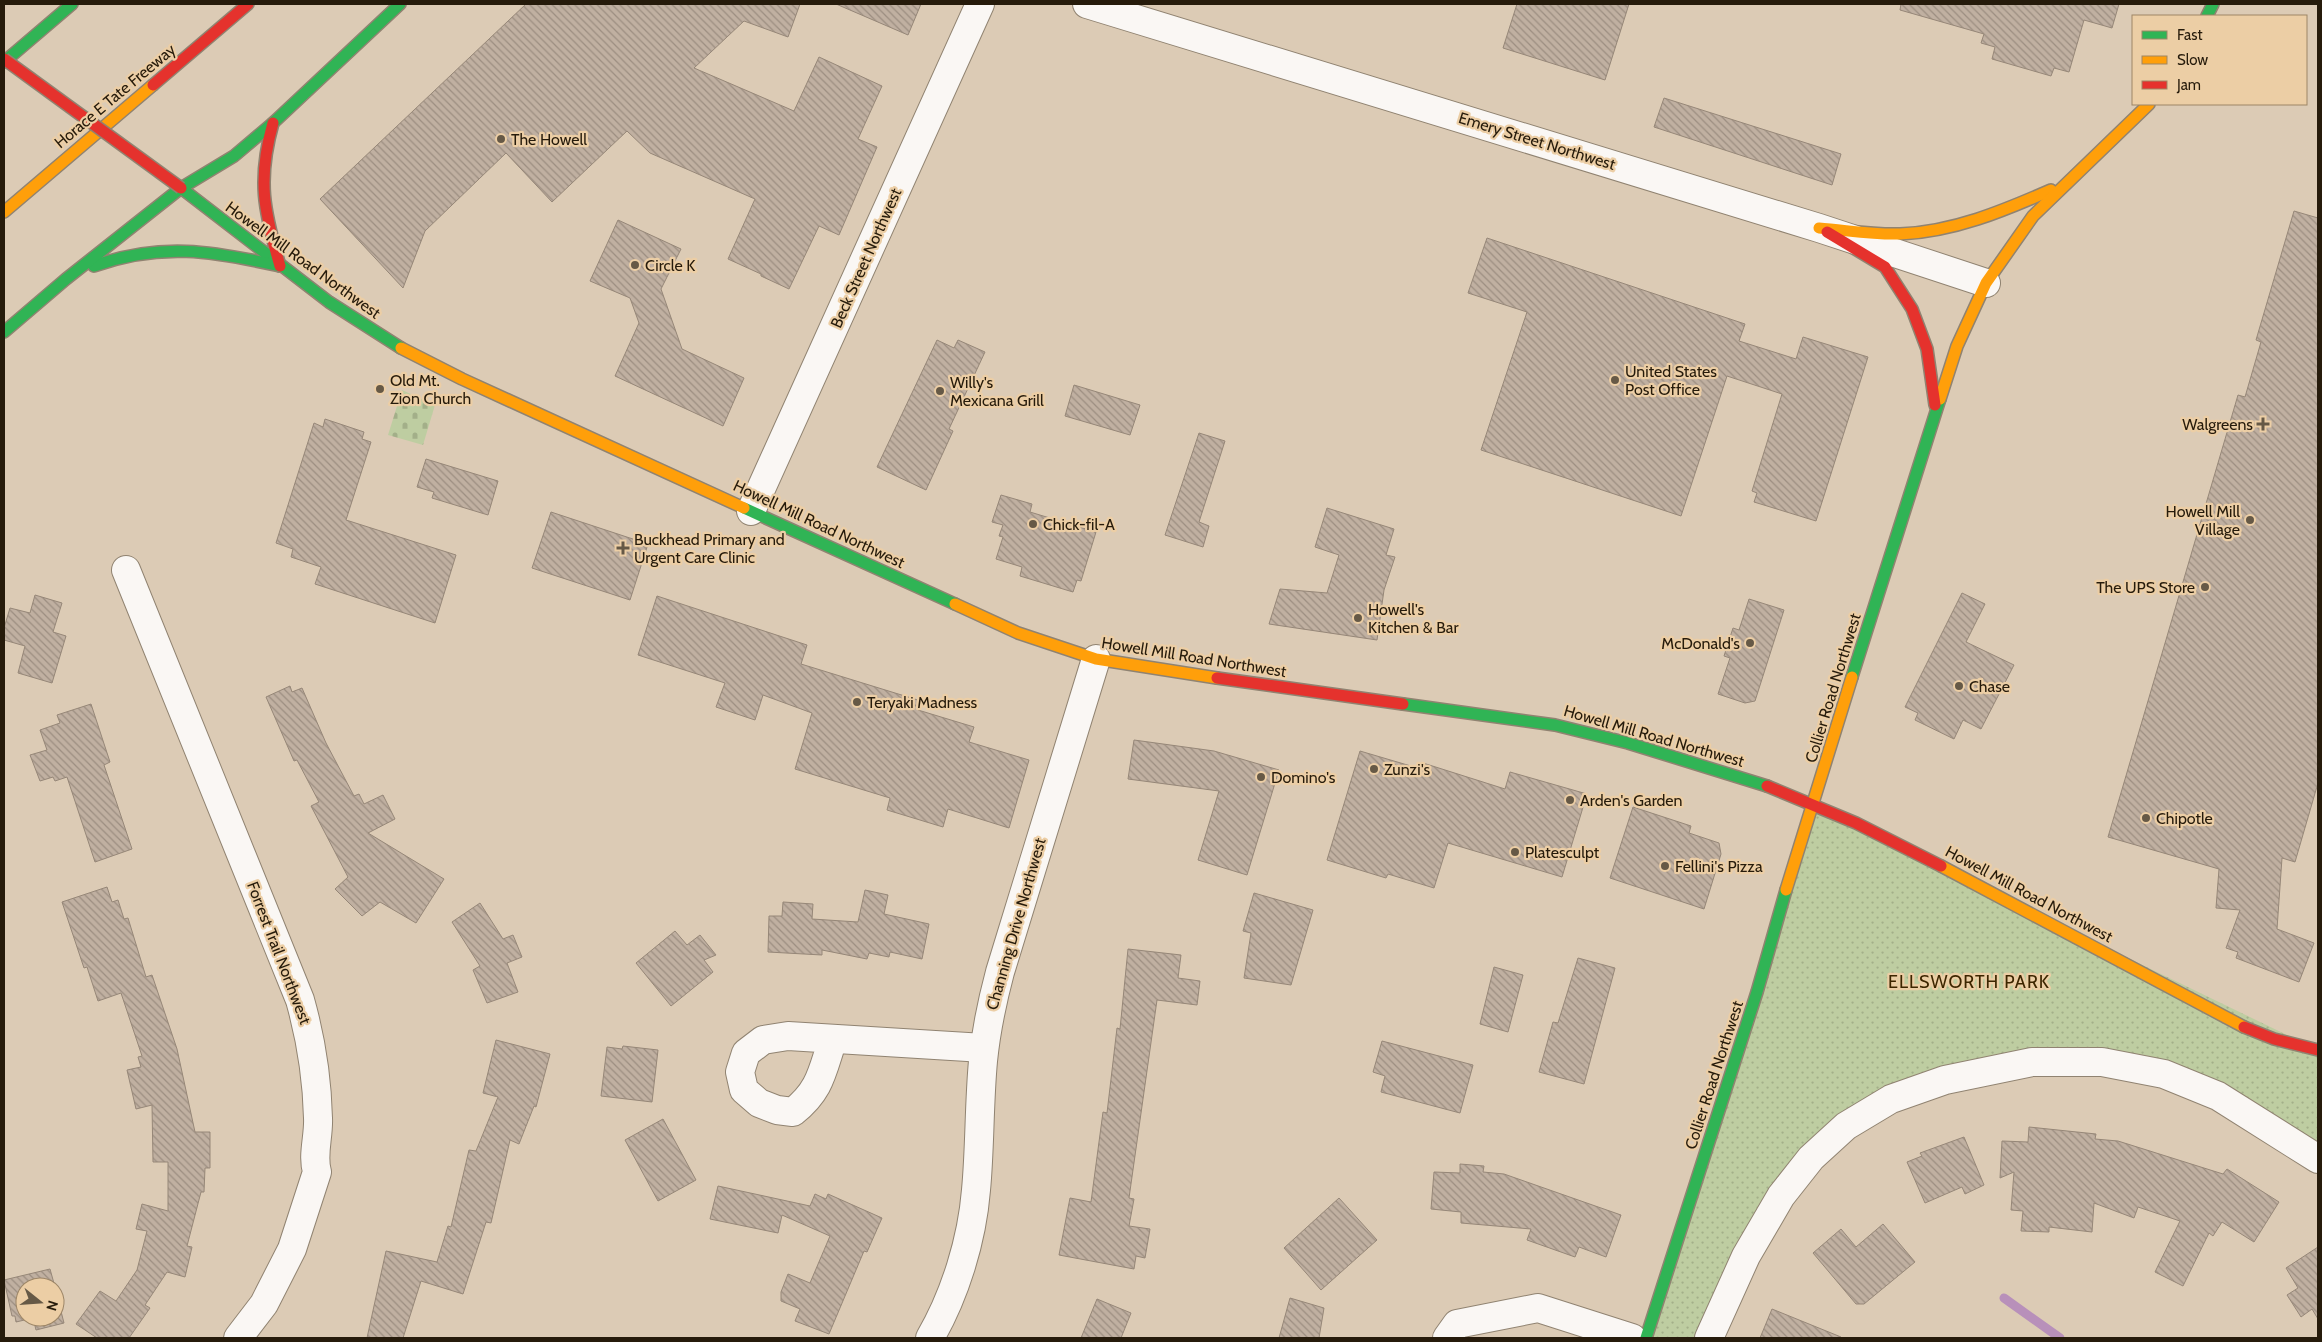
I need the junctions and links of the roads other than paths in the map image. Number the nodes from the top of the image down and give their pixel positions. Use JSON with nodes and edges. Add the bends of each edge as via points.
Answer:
{"nodes":[{"id":1,"x":72,"y":4,"type":"edge"},
{"id":2,"x":248,"y":4,"type":"edge"},
{"id":3,"x":400,"y":4,"type":"edge"},
{"id":4,"x":980,"y":4,"type":"edge"},
{"id":5,"x":1087,"y":4,"type":"edge"},
{"id":6,"x":4,"y":61,"type":"edge"},
{"id":7,"x":2147,"y":105,"type":"edge"},
{"id":8,"x":273,"y":123,"type":"junction"},
{"id":9,"x":2066,"y":184,"type":"junction"},
{"id":10,"x":180,"y":188,"type":"junction"},
{"id":11,"x":4,"y":212,"type":"edge"},
{"id":12,"x":1820,"y":228,"type":"junction"},
{"id":13,"x":280,"y":266,"type":"junction"},
{"id":14,"x":66,"y":279,"type":"junction"},
{"id":15,"x":1986,"y":283,"type":"junction"},
{"id":16,"x":4,"y":332,"type":"edge"},
{"id":17,"x":1936,"y":412,"type":"junction"},
{"id":18,"x":751,"y":511,"type":"junction"},
{"id":19,"x":126,"y":570,"type":"dead end"},
{"id":20,"x":1096,"y":659,"type":"junction"},
{"id":21,"x":1812,"y":805,"type":"junction"},
{"id":22,"x":833,"y":1039,"type":"dead end"},
{"id":23,"x":984,"y":1048,"type":"junction"},
{"id":24,"x":2318,"y":1050,"type":"edge"},
{"id":25,"x":2318,"y":1160,"type":"edge"},
{"id":26,"x":238,"y":1338,"type":"edge"},
{"id":27,"x":930,"y":1338,"type":"edge"},
{"id":28,"x":1447,"y":1338,"type":"edge"},
{"id":29,"x":1632,"y":1338,"type":"edge"},
{"id":30,"x":1646,"y":1338,"type":"edge"},
{"id":31,"x":1709,"y":1338,"type":"edge"}],
"edges":[{"from":1,"to":6,"type":"main road"},
{"from":2,"to":11,"type":"main road","name":"Horace E Tate Freeway"},
{"from":3,"to":8,"type":"main road"},
{"from":4,"to":18,"type":"street","name":"Beck Street Northwest"},
{"from":5,"to":12,"type":"street","name":"Emery Street Northwest"},
{"from":6,"to":10,"type":"main road","name":"Howell Mill Road Northwest","bridge":true},
{"from":7,"to":9,"type":"main road","name":"Collier Road Northwest"},
{"from":8,"to":10,"type":"main road","via":[[223,164]]},
{"from":8,"to":13,"type":"main road","via":[[261,175],[267,222]]},
{"from":9,"to":12,"type":"main road","via":[[1995,214],[1943,229],[1899,234]]},
{"from":9,"to":15,"type":"main road","name":"Collier Road Northwest","via":[[2033,216]]},
{"from":10,"to":13,"type":"main road","name":"Howell Mill Road Northwest"},
{"from":10,"to":14,"type":"main road"},
{"from":12,"to":15,"type":"street","name":"Emery Street Northwest"},
{"from":12,"to":17,"type":"main road","via":[[1885,267],[1906,300],[1927,349]]},
{"from":13,"to":14,"type":"main road","via":[[218,251],[158,250],[114,258]]},
{"from":13,"to":18,"type":"main road","name":"Howell Mill Road Northwest","via":[[406,351]]},
{"from":14,"to":16,"type":"main road"},
{"from":15,"to":17,"type":"main road","name":"Collier Road Northwest","via":[[1958,346]]},
{"from":17,"to":21,"type":"main road","name":"Collier Road Northwest"},
{"from":18,"to":20,"type":"main road","name":"Howell Mill Road Northwest","via":[[1018,633]]},
{"from":19,"to":26,"type":"street","name":"Forrest Trail Northwest","via":[[300,1000],[317,1078],[317,1172],[292,1249],[264,1304]]},
{"from":20,"to":21,"type":"main road","name":"Howell Mill Road Northwest","via":[[1555,725],[1658,752],[1767,786]]},
{"from":20,"to":23,"type":"street","name":"Channing Drive Northwest","via":[[1000,972]]},
{"from":21,"to":24,"type":"main road","name":"Howell Mill Road Northwest","via":[[1926,858],[2232,1022],[2274,1039]]},
{"from":21,"to":30,"type":"main road","name":"Collier Road Northwest","via":[[1757,992]]},
{"from":22,"to":23,"type":"street"},
{"from":23,"to":27,"type":"street","name":"Channing Drive Northwest","via":[[976,1192],[967,1242],[955,1285]]},
{"from":25,"to":31,"type":"street","via":[[2218,1096],[2155,1072],[2102,1062],[2032,1062],[1945,1080],[1891,1099],[1846,1126],[1811,1158],[1781,1196],[1746,1256]]},
{"from":28,"to":29,"type":"street","via":[[1457,1324],[1538,1308]]}]}
